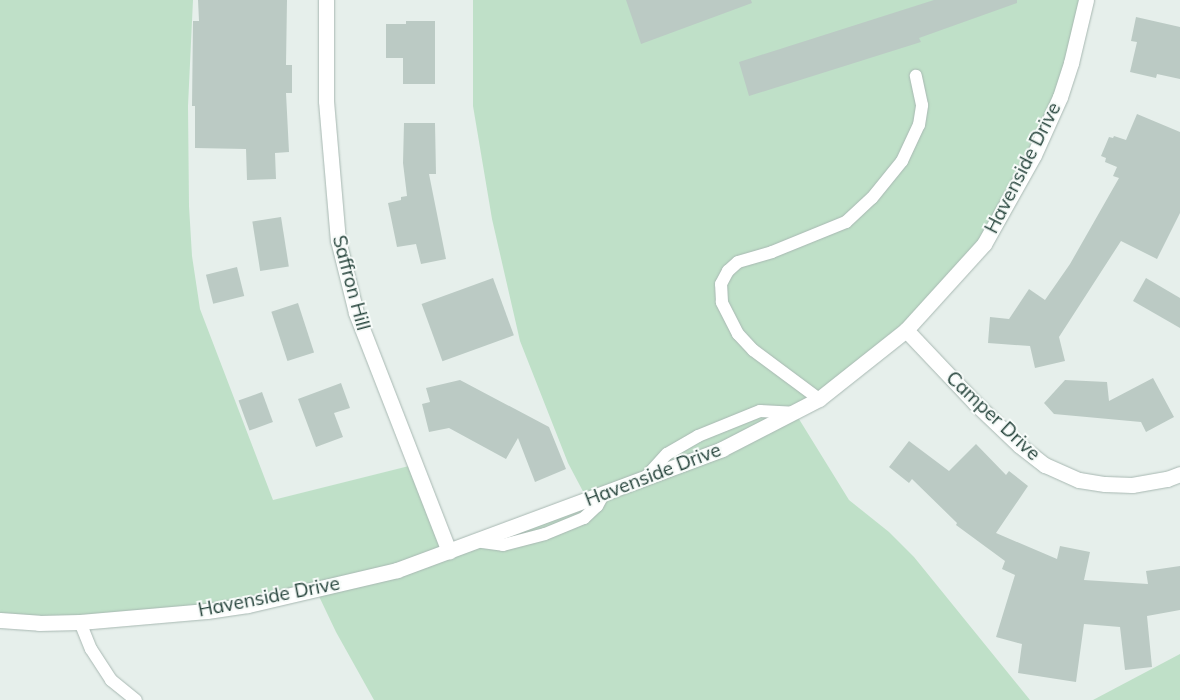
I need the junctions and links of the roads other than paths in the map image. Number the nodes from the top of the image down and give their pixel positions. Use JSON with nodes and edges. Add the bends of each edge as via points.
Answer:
{"nodes":[{"id":1,"x":326,"y":0,"type":"edge"},
{"id":2,"x":1086,"y":0,"type":"edge"},
{"id":3,"x":916,"y":76,"type":"dead end"},
{"id":4,"x":906,"y":330,"type":"junction"},
{"id":5,"x":819,"y":399,"type":"junction"},
{"id":6,"x":793,"y":412,"type":"junction"},
{"id":7,"x":1180,"y":474,"type":"edge"},
{"id":8,"x":645,"y":479,"type":"junction"},
{"id":9,"x":449,"y":551,"type":"junction"},
{"id":10,"x":0,"y":620,"type":"edge"},
{"id":11,"x":80,"y":622,"type":"junction"},
{"id":12,"x":136,"y":700,"type":"edge"}],
"edges":[{"from":1,"to":9,"type":"street","name":"Saffron Hill","via":[[326,101],[338,240],[356,312]]},
{"from":2,"to":4,"type":"street","name":"Havenside Drive","via":[[1060,97],[1002,215],[984,244]]},
{"from":3,"to":5,"type":"lane","via":[[922,105],[919,125],[902,161],[872,198],[846,222],[738,262],[721,284],[722,302],[738,334],[753,350]]},
{"from":4,"to":5,"type":"street","name":"Havenside Drive"},
{"from":4,"to":7,"type":"street","name":"Camper Drive","via":[[975,403],[1019,445],[1045,464],[1079,480],[1105,484],[1132,485]]},
{"from":5,"to":6,"type":"street","name":"Havenside Drive"},
{"from":6,"to":8,"type":"street","name":"Havenside Drive","via":[[722,449]]},
{"from":6,"to":8,"type":"lane","via":[[760,411],[698,436],[667,454]]},
{"from":8,"to":9,"type":"street","name":"Havenside Drive"},
{"from":9,"to":11,"type":"street","name":"Havenside Drive","via":[[397,570],[248,605]]},
{"from":10,"to":11,"type":"street","name":"Havenside Drive"},
{"from":11,"to":12,"type":"lane","via":[[91,649],[111,680]]}]}
